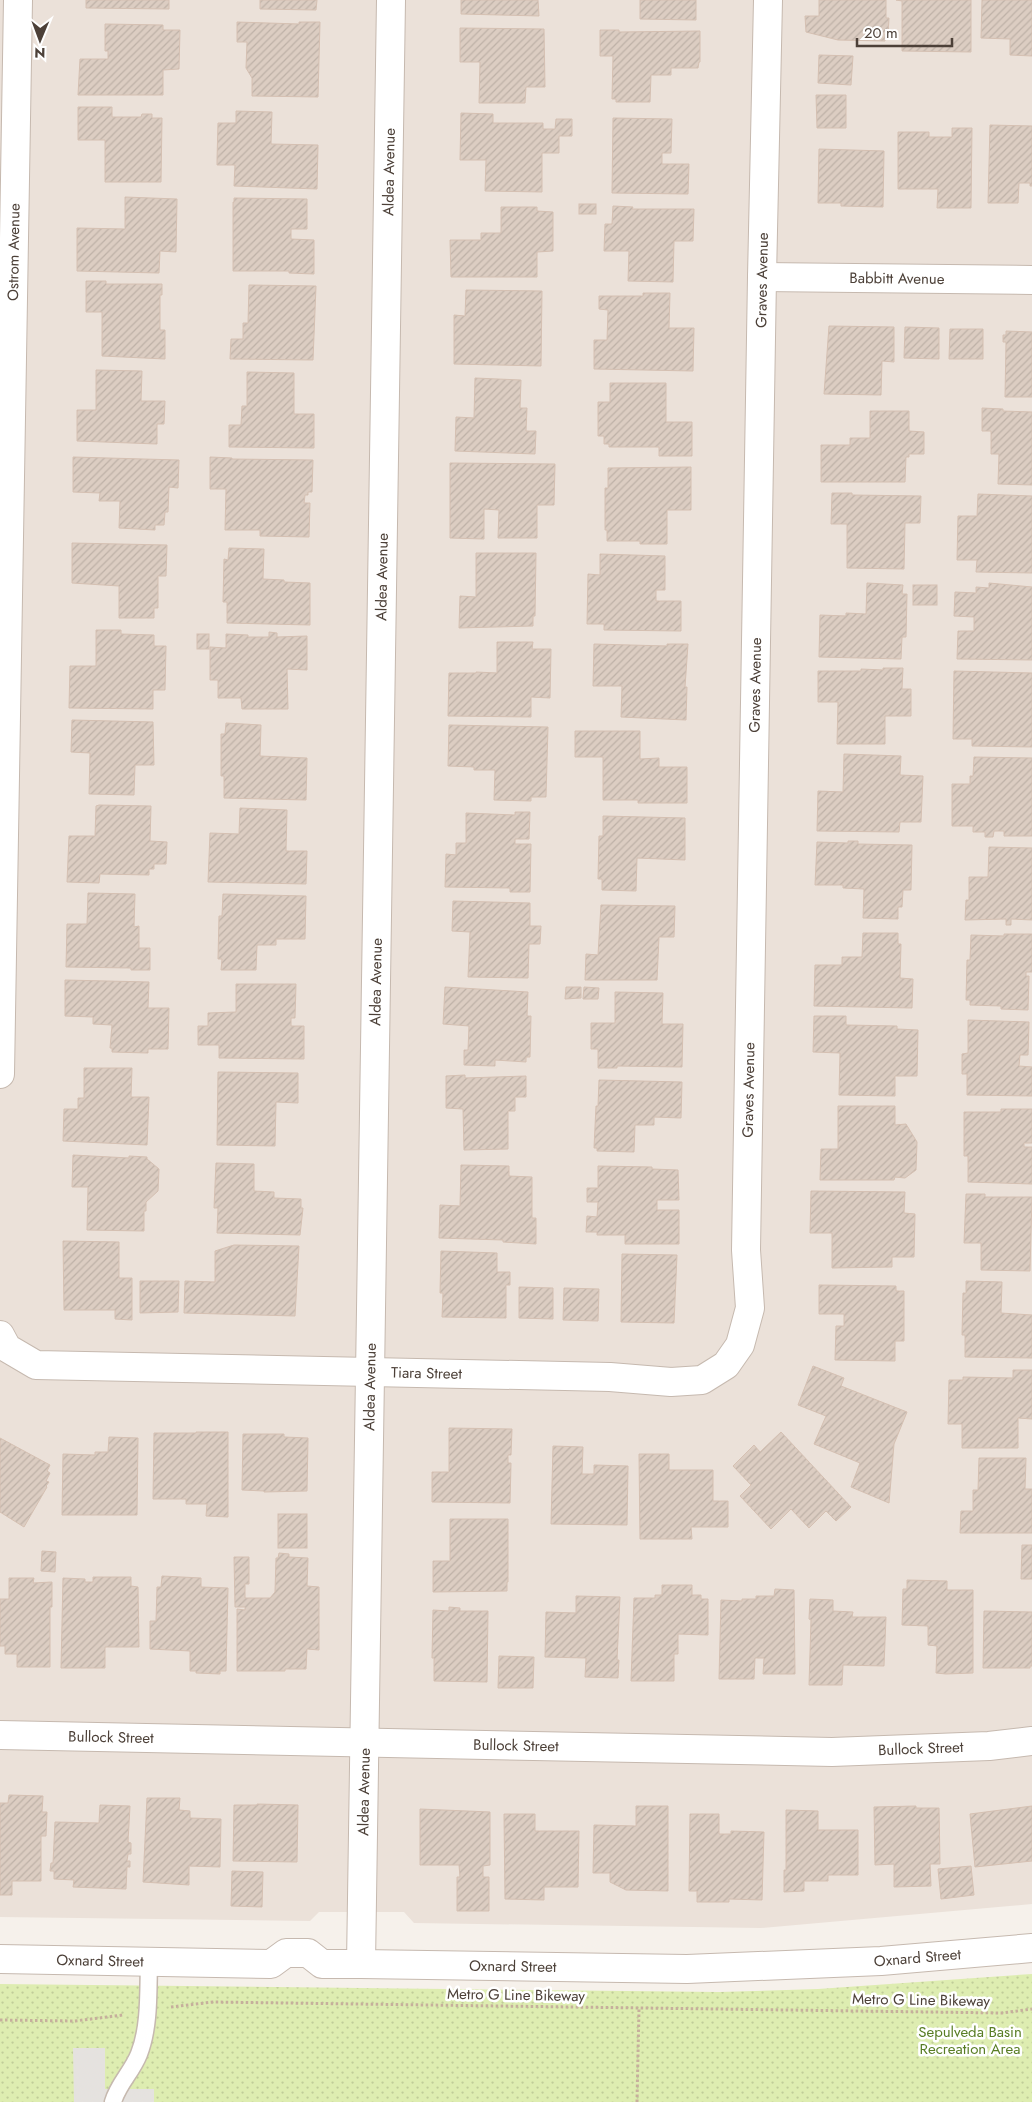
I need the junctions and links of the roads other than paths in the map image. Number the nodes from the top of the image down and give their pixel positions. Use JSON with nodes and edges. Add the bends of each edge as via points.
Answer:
{"nodes":[{"id":1,"x":18,"y":0,"type":"edge"},
{"id":2,"x":391,"y":0,"type":"edge"},
{"id":3,"x":768,"y":0,"type":"edge"},
{"id":4,"x":762,"y":277,"type":"junction"},
{"id":5,"x":1032,"y":280,"type":"edge"},
{"id":6,"x":0,"y":1074,"type":"edge"},
{"id":7,"x":4,"y":1341,"type":"edge"},
{"id":8,"x":726,"y":1365,"type":"joint"},
{"id":9,"x":370,"y":1371,"type":"junction"},
{"id":10,"x":0,"y":1735,"type":"edge"},
{"id":11,"x":1032,"y":1741,"type":"edge"},
{"id":12,"x":364,"y":1742,"type":"junction"},
{"id":13,"x":1032,"y":1948,"type":"edge"},
{"id":14,"x":0,"y":1959,"type":"edge"},
{"id":15,"x":149,"y":1961,"type":"junction"},
{"id":16,"x":361,"y":1964,"type":"junction"},
{"id":17,"x":113,"y":2102,"type":"edge"}],
"edges":[{"from":1,"to":6,"type":"street","name":"Ostrom Avenue"},
{"from":2,"to":9,"type":"street","name":"Aldea Avenue"},
{"from":3,"to":4,"type":"street","name":"Graves Avenue"},
{"from":4,"to":5,"type":"street","name":"Babbitt Avenue"},
{"from":4,"to":8,"type":"street","name":"Graves Avenue","via":[[746,1250],[750,1308],[740,1345]]},
{"from":7,"to":9,"type":"street","name":"Tiara Street","via":[[36,1365]]},
{"from":8,"to":9,"type":"street","name":"Tiara Street","via":[[702,1380],[671,1382],[610,1377]]},
{"from":9,"to":12,"type":"street","name":"Aldea Avenue"},
{"from":10,"to":12,"type":"street","name":"Bullock Street"},
{"from":11,"to":12,"type":"street","name":"Bullock Street","via":[[989,1746],[832,1752]]},
{"from":12,"to":16,"type":"street","name":"Aldea Avenue"},
{"from":13,"to":16,"type":"street","name":"Oxnard Street","via":[[881,1961],[687,1969]]},
{"from":14,"to":15,"type":"street","name":"Oxnard Street"},
{"from":15,"to":16,"type":"street","name":"Oxnard Street","via":[[271,1964],[286,1953],[308,1953],[322,1964]]},
{"from":15,"to":17,"type":"lane","via":[[145,2030],[139,2054],[128,2076],[118,2086]]}]}
